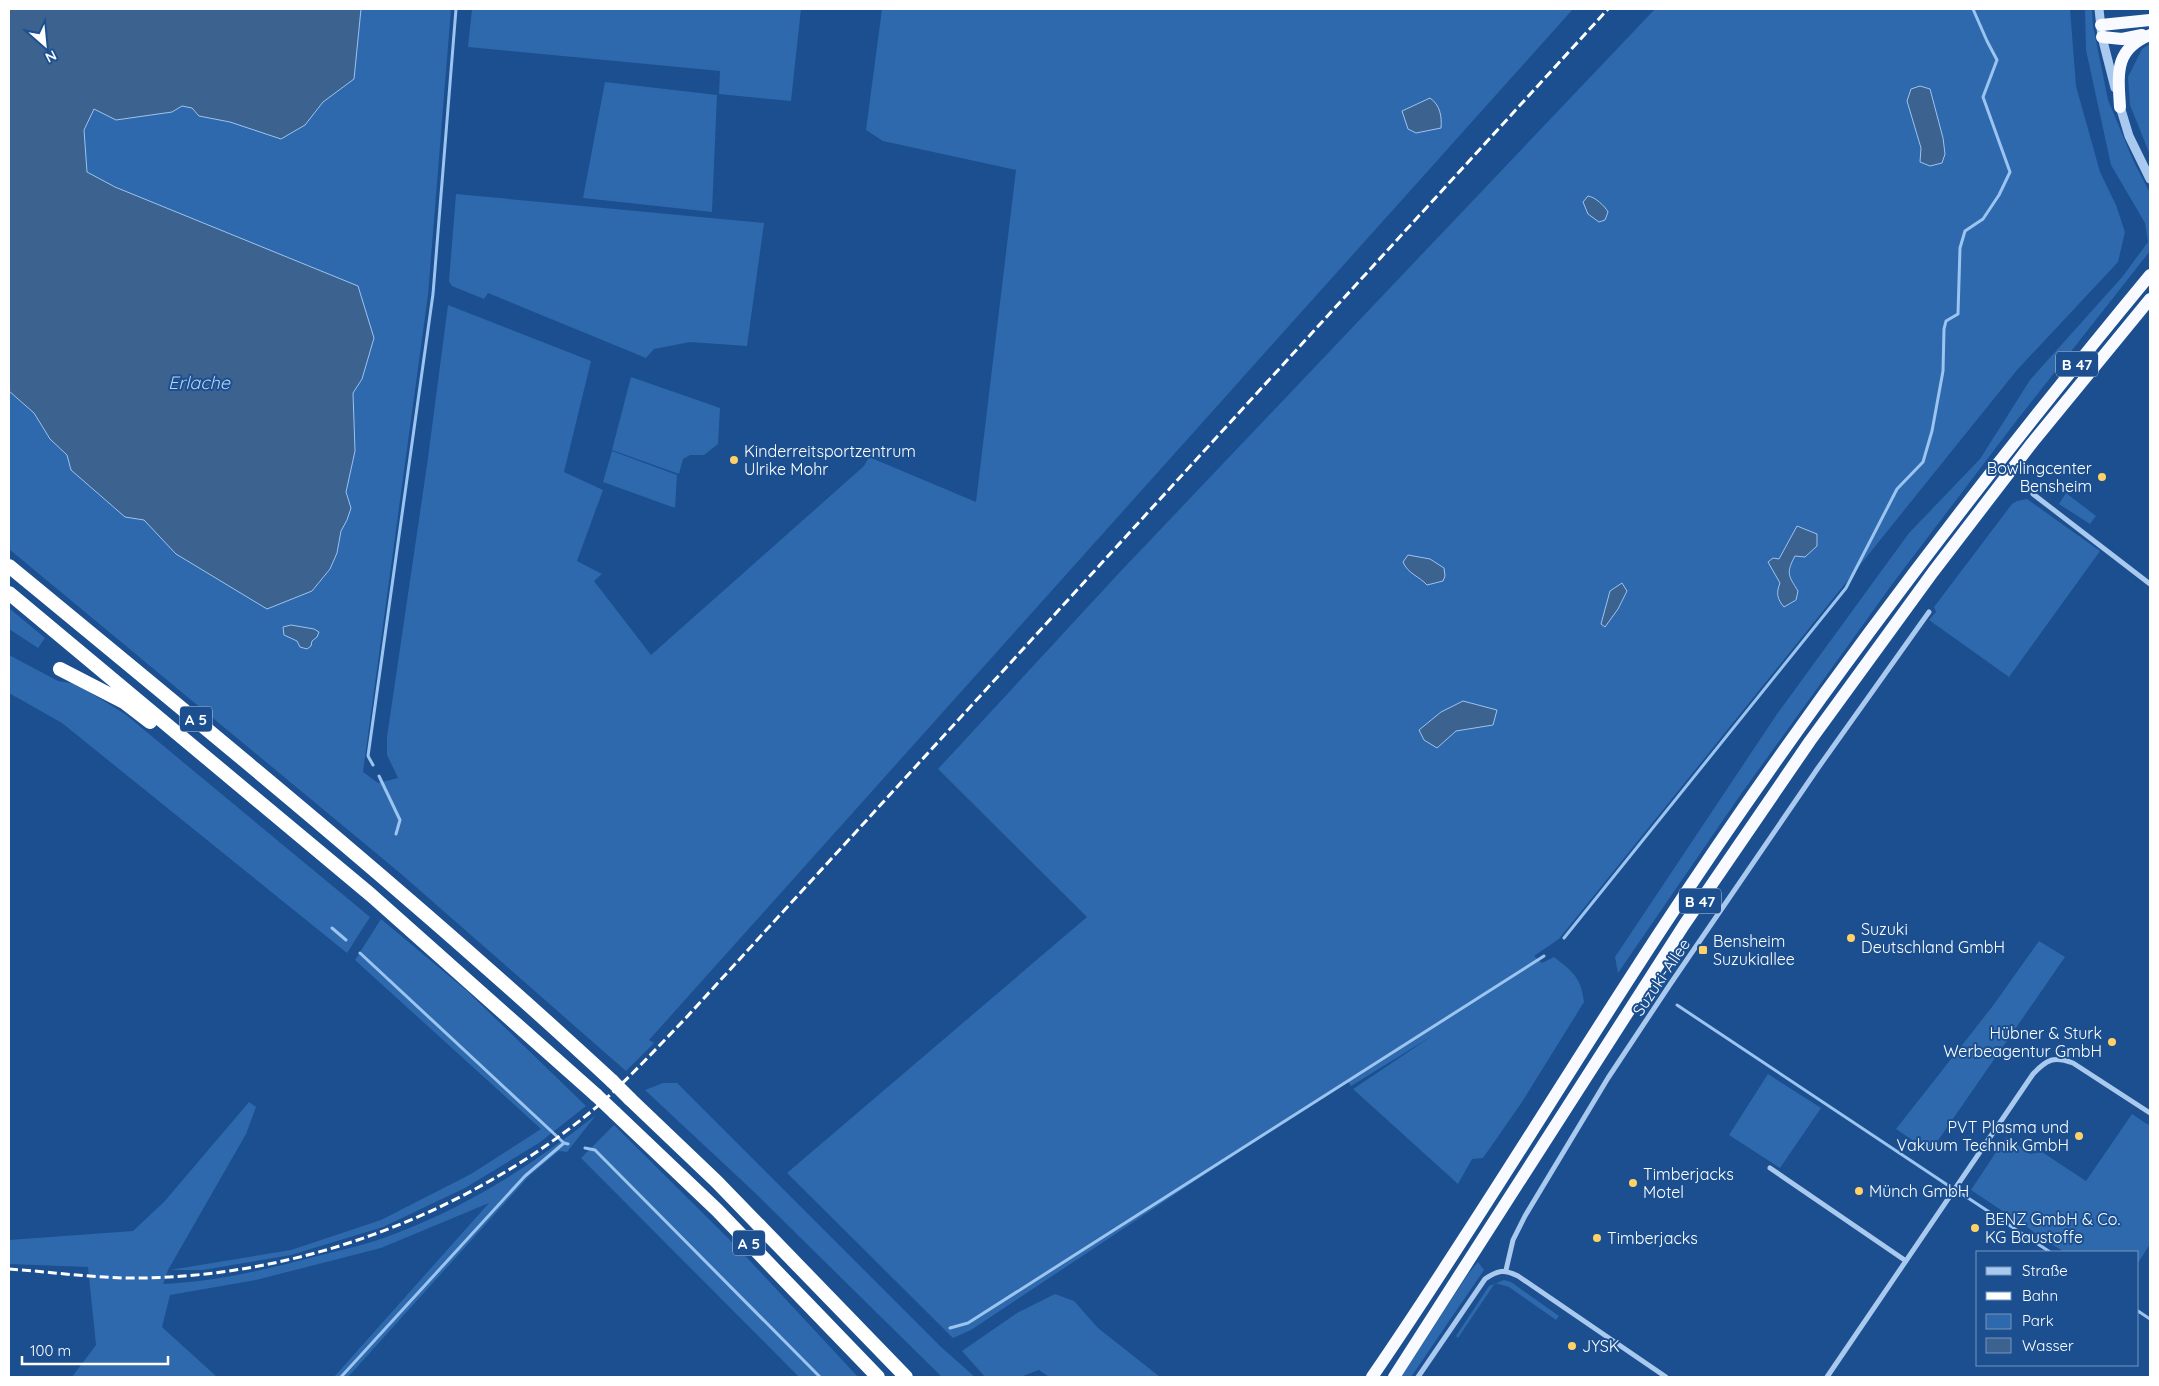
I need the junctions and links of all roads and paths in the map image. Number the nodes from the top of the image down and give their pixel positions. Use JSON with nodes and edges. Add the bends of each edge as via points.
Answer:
{"nodes":[{"id":1,"x":2099,"y":9,"type":"edge"},
{"id":2,"x":2150,"y":20,"type":"edge"},
{"id":3,"x":2102,"y":31,"type":"junction"},
{"id":4,"x":2150,"y":34,"type":"edge"},
{"id":5,"x":2120,"y":108,"type":"junction"},
{"id":6,"x":2150,"y":179,"type":"edge"},
{"id":7,"x":2150,"y":275,"type":"edge"},
{"id":8,"x":2150,"y":299,"type":"edge"},
{"id":9,"x":2032,"y":494,"type":"dead end"},
{"id":10,"x":9,"y":566,"type":"edge"},
{"id":11,"x":2150,"y":584,"type":"edge"},
{"id":12,"x":9,"y":593,"type":"edge"},
{"id":13,"x":1928,"y":612,"type":"dead end"},
{"id":14,"x":60,"y":668,"type":"dead end"},
{"id":15,"x":184,"y":738,"type":"junction"},
{"id":16,"x":2150,"y":1113,"type":"edge"},
{"id":17,"x":1770,"y":1168,"type":"dead end"},
{"id":18,"x":1906,"y":1261,"type":"junction"},
{"id":19,"x":1506,"y":1270,"type":"junction"},
{"id":20,"x":878,"y":1377,"type":"edge"},
{"id":21,"x":906,"y":1377,"type":"edge"},
{"id":22,"x":1372,"y":1377,"type":"edge"},
{"id":23,"x":1394,"y":1377,"type":"edge"},
{"id":24,"x":1418,"y":1377,"type":"edge"},
{"id":25,"x":1666,"y":1377,"type":"edge"},
{"id":26,"x":1827,"y":1377,"type":"edge"}],
"edges":[{"from":1,"to":3,"type":"street"},
{"from":2,"to":3,"type":"highway"},
{"from":3,"to":4,"type":"highway","via":[[2122,39]]},
{"from":3,"to":5,"type":"street"},
{"from":4,"to":5,"type":"highway","via":[[2136,40],[2121,60],[2118,78]]},
{"from":5,"to":6,"type":"street","via":[[2129,136]]},
{"from":7,"to":22,"type":"highway","number":"B 47","via":[[2005,453],[1826,692],[1664,926]]},
{"from":8,"to":23,"type":"highway","number":"B 47","via":[[1944,557],[1810,741],[1684,925]]},
{"from":9,"to":11,"type":"street"},
{"from":10,"to":21,"type":"highway","number":"A 5","bridge":true,"via":[[248,762],[517,993],[717,1182]]},
{"from":12,"to":15,"type":"highway","number":"A 5"},
{"from":13,"to":19,"type":"street","name":"Suzuki-Allee","via":[[1608,1078],[1525,1216],[1513,1240]]},
{"from":14,"to":15,"type":"highway","via":[[124,702],[169,737]]},
{"from":15,"to":20,"type":"highway","number":"A 5","bridge":true,"via":[[371,894],[596,1095],[717,1210]]},
{"from":16,"to":18,"type":"street","via":[[2073,1063],[2056,1059],[2042,1064]]},
{"from":17,"to":18,"type":"street"},
{"from":18,"to":26,"type":"street"},
{"from":19,"to":24,"type":"street","via":[[1496,1271],[1485,1279]]},
{"from":19,"to":25,"type":"street"}]}
